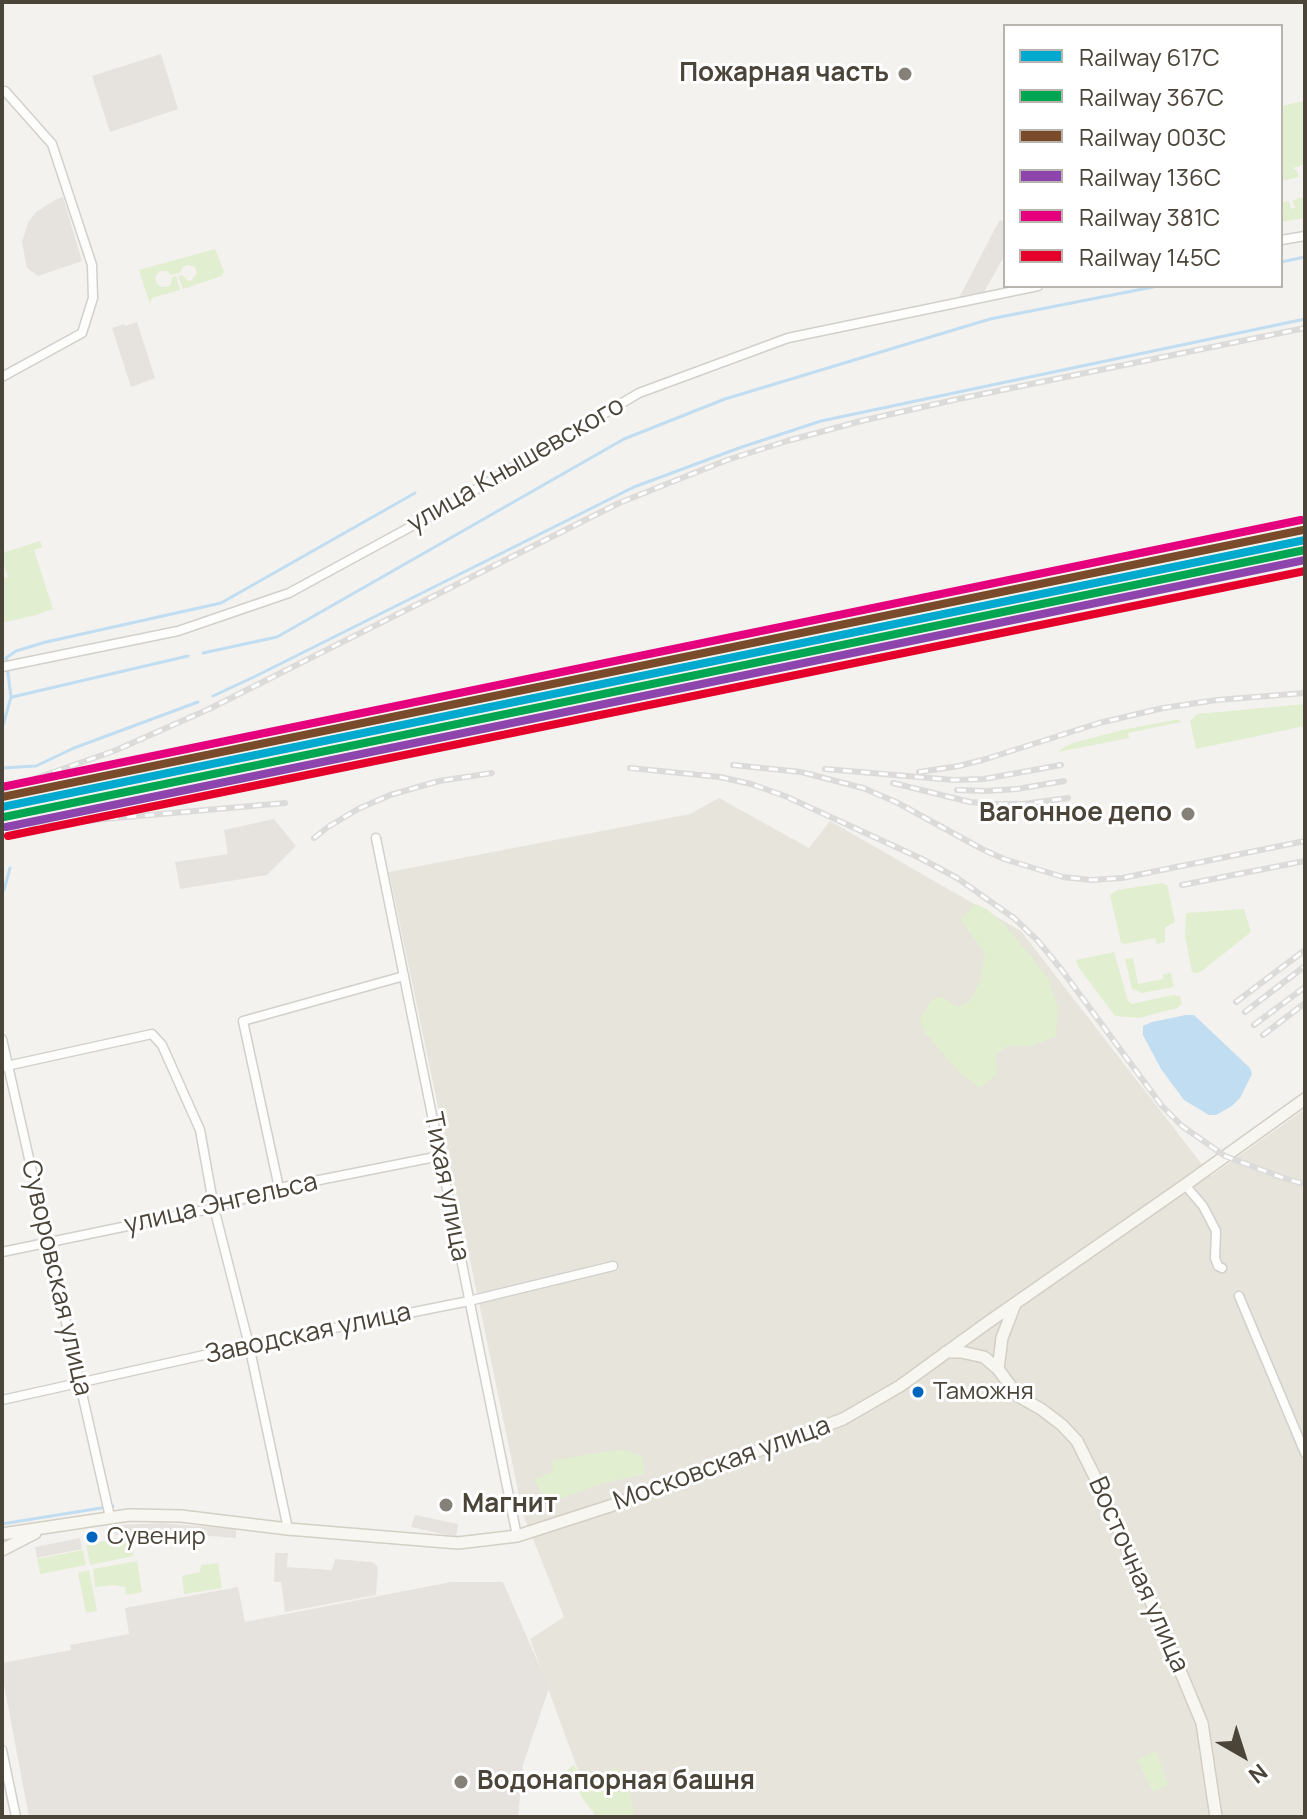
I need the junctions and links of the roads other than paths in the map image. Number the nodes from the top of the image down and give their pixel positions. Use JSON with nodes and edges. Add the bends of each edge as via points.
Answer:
{"nodes":[{"id":1,"x":2,"y":92,"type":"edge"},
{"id":2,"x":1305,"y":236,"type":"edge"},
{"id":3,"x":1283,"y":240,"type":"edge"},
{"id":4,"x":1028,"y":288,"type":"edge"},
{"id":5,"x":2,"y":377,"type":"edge"},
{"id":6,"x":2,"y":667,"type":"edge"},
{"id":7,"x":376,"y":838,"type":"dead end"},
{"id":8,"x":404,"y":976,"type":"junction"},
{"id":9,"x":2,"y":1039,"type":"edge"},
{"id":10,"x":5,"y":1066,"type":"edge"},
{"id":11,"x":1305,"y":1099,"type":"edge"},
{"id":12,"x":440,"y":1156,"type":"junction"},
{"id":13,"x":1185,"y":1185,"type":"junction"},
{"id":14,"x":279,"y":1188,"type":"junction"},
{"id":15,"x":214,"y":1208,"type":"junction"},
{"id":16,"x":48,"y":1243,"type":"junction"},
{"id":17,"x":2,"y":1252,"type":"edge"},
{"id":18,"x":613,"y":1266,"type":"dead end"},
{"id":19,"x":1222,"y":1268,"type":"dead end"},
{"id":20,"x":1239,"y":1296,"type":"dead end"},
{"id":21,"x":469,"y":1301,"type":"junction"},
{"id":22,"x":1016,"y":1302,"type":"junction"},
{"id":23,"x":987,"y":1323,"type":"junction"},
{"id":24,"x":1002,"y":1338,"type":"junction"},
{"id":25,"x":249,"y":1345,"type":"junction"},
{"id":26,"x":946,"y":1352,"type":"junction"},
{"id":27,"x":998,"y":1369,"type":"junction"},
{"id":28,"x":80,"y":1384,"type":"junction"},
{"id":29,"x":2,"y":1400,"type":"edge"},
{"id":30,"x":1305,"y":1453,"type":"edge"},
{"id":31,"x":110,"y":1517,"type":"junction"},
{"id":32,"x":46,"y":1527,"type":"junction"},
{"id":33,"x":288,"y":1529,"type":"junction"},
{"id":34,"x":2,"y":1534,"type":"edge"},
{"id":35,"x":517,"y":1536,"type":"junction"},
{"id":36,"x":2,"y":1550,"type":"edge"},
{"id":37,"x":2,"y":1750,"type":"edge"},
{"id":38,"x":16,"y":1817,"type":"edge"},
{"id":39,"x":1216,"y":1817,"type":"edge"}],
"edges":[{"from":1,"to":5,"type":"street","via":[[52,144],[92,265],[93,298],[82,333]]},
{"from":2,"to":3,"type":"street"},
{"from":4,"to":6,"type":"street","name":"улица Кнышевского","via":[[788,338],[654,387],[289,593],[178,631]]},
{"from":7,"to":8,"type":"street","name":"Тихая улица"},
{"from":8,"to":12,"type":"street","name":"Тихая улица"},
{"from":8,"to":14,"type":"street","via":[[243,1021]]},
{"from":9,"to":10,"type":"street","name":"Суворовская улица"},
{"from":10,"to":15,"type":"street","via":[[152,1034],[162,1045],[200,1130]]},
{"from":10,"to":16,"type":"street","name":"Суворовская улица"},
{"from":11,"to":13,"type":"street","name":"Московская улица"},
{"from":12,"to":14,"type":"street","name":"улица Энгельса"},
{"from":12,"to":21,"type":"street","name":"Тихая улица"},
{"from":13,"to":19,"type":"street","via":[[1216,1231],[1215,1258]]},
{"from":13,"to":22,"type":"street","name":"Московская улица"},
{"from":14,"to":15,"type":"street","name":"улица Энгельса"},
{"from":15,"to":16,"type":"street","name":"улица Энгельса"},
{"from":15,"to":25,"type":"street"},
{"from":16,"to":17,"type":"street","name":"улица Энгельса"},
{"from":16,"to":28,"type":"street","name":"Суворовская улица"},
{"from":18,"to":21,"type":"street","name":"Заводская улица"},
{"from":20,"to":30,"type":"street"},
{"from":21,"to":25,"type":"street","name":"Заводская улица"},
{"from":21,"to":35,"type":"street","name":"Тихая улица"},
{"from":22,"to":23,"type":"street","name":"Московская улица"},
{"from":22,"to":24,"type":"street"},
{"from":23,"to":24,"type":"street"},
{"from":23,"to":26,"type":"street","name":"Московская улица"},
{"from":24,"to":27,"type":"street"},
{"from":25,"to":28,"type":"street","name":"Заводская улица"},
{"from":25,"to":33,"type":"street"},
{"from":26,"to":27,"type":"street","via":[[984,1357]]},
{"from":26,"to":35,"type":"street","name":"Московская улица","via":[[843,1419]]},
{"from":27,"to":39,"type":"street","name":"Восточная улица","via":[[1018,1396],[1077,1441],[1097,1481],[1202,1723]]},
{"from":28,"to":29,"type":"street","name":"Заводская улица"},
{"from":28,"to":31,"type":"street","name":"Суворовская улица"},
{"from":31,"to":32,"type":"street","name":"Московская улица"},
{"from":31,"to":33,"type":"street","name":"Московская улица","via":[[181,1516]]},
{"from":32,"to":34,"type":"street","name":"Московская улица"},
{"from":32,"to":36,"type":"street","name":"Московская улица"},
{"from":33,"to":35,"type":"street","name":"Московская улица","via":[[458,1543]]},
{"from":37,"to":38,"type":"street"}]}
